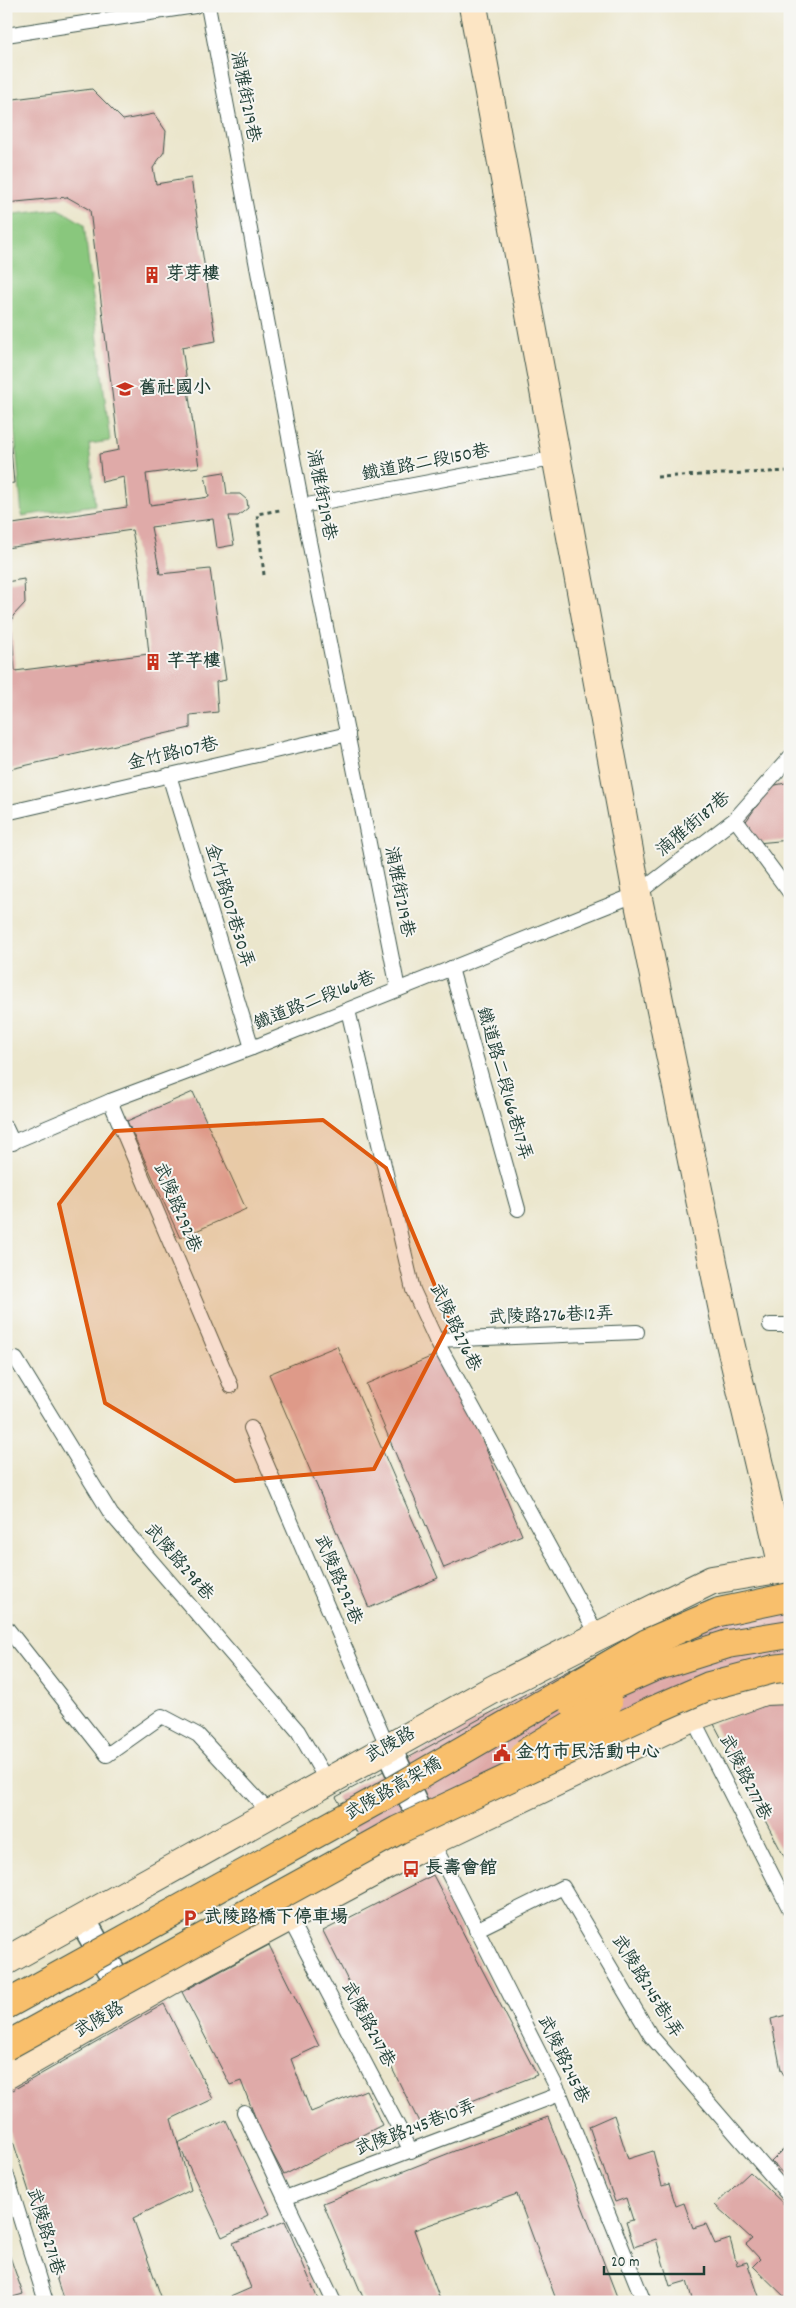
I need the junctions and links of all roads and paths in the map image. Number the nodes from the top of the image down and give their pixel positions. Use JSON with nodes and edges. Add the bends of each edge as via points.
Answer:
{"nodes":[{"id":1,"x":195,"y":6,"type":"edge"},
{"id":2,"x":208,"y":6,"type":"edge"},
{"id":3,"x":474,"y":6,"type":"edge"},
{"id":4,"x":6,"y":35,"type":"edge"},
{"id":5,"x":558,"y":458,"type":"junction"},
{"id":6,"x":790,"y":471,"type":"edge"},
{"id":7,"x":656,"y":478,"type":"dead end"},
{"id":8,"x":302,"y":506,"type":"junction"},
{"id":9,"x":264,"y":575,"type":"dead end"},
{"id":10,"x":348,"y":734,"type":"junction"},
{"id":11,"x":790,"y":757,"type":"edge"},
{"id":12,"x":169,"y":775,"type":"junction"},
{"id":13,"x":6,"y":813,"type":"edge"},
{"id":14,"x":735,"y":818,"type":"junction"},
{"id":15,"x":790,"y":893,"type":"edge"},
{"id":16,"x":637,"y":894,"type":"junction"},
{"id":17,"x":450,"y":968,"type":"junction"},
{"id":18,"x":398,"y":989,"type":"junction"},
{"id":19,"x":348,"y":1010,"type":"junction"},
{"id":20,"x":252,"y":1048,"type":"junction"},
{"id":21,"x":110,"y":1100,"type":"junction"},
{"id":22,"x":6,"y":1128,"type":"edge"},
{"id":23,"x":10,"y":1144,"type":"edge"},
{"id":24,"x":518,"y":1209,"type":"dead end"},
{"id":25,"x":770,"y":1325,"type":"dead end"},
{"id":26,"x":790,"y":1325,"type":"edge"},
{"id":27,"x":637,"y":1332,"type":"dead end"},
{"id":28,"x":436,"y":1340,"type":"junction"},
{"id":29,"x":16,"y":1359,"type":"dead end"},
{"id":30,"x":231,"y":1386,"type":"dead end"},
{"id":31,"x":251,"y":1428,"type":"dead end"},
{"id":32,"x":788,"y":1574,"type":"edge"},
{"id":33,"x":790,"y":1598,"type":"edge"},
{"id":34,"x":6,"y":1627,"type":"edge"},
{"id":35,"x":790,"y":1634,"type":"edge"},
{"id":36,"x":598,"y":1636,"type":"junction"},
{"id":37,"x":728,"y":1644,"type":"junction"},
{"id":38,"x":790,"y":1667,"type":"edge"},
{"id":39,"x":790,"y":1690,"type":"edge"},
{"id":40,"x":692,"y":1717,"type":"junction"},
{"id":41,"x":388,"y":1748,"type":"junction"},
{"id":42,"x":327,"y":1781,"type":"junction"},
{"id":43,"x":377,"y":1800,"type":"junction"},
{"id":44,"x":270,"y":1813,"type":"junction"},
{"id":45,"x":398,"y":1830,"type":"junction"},
{"id":46,"x":432,"y":1841,"type":"junction"},
{"id":47,"x":790,"y":1910,"type":"edge"},
{"id":48,"x":289,"y":1918,"type":"junction"},
{"id":49,"x":82,"y":1919,"type":"junction"},
{"id":50,"x":476,"y":1930,"type":"junction"},
{"id":51,"x":6,"y":1961,"type":"edge"},
{"id":52,"x":130,"y":2004,"type":"junction"},
{"id":53,"x":6,"y":2005,"type":"edge"},
{"id":54,"x":6,"y":2046,"type":"edge"},
{"id":55,"x":6,"y":2075,"type":"edge"},
{"id":56,"x":560,"y":2094,"type":"junction"},
{"id":57,"x":244,"y":2112,"type":"dead end"},
{"id":58,"x":411,"y":2151,"type":"junction"},
{"id":59,"x":6,"y":2173,"type":"edge"},
{"id":60,"x":790,"y":2197,"type":"edge"},
{"id":61,"x":285,"y":2198,"type":"junction"},
{"id":62,"x":46,"y":2302,"type":"edge"},
{"id":63,"x":334,"y":2302,"type":"edge"},
{"id":64,"x":644,"y":2302,"type":"edge"}],
"edges":[{"from":1,"to":4,"type":"lane"},
{"from":2,"to":8,"type":"lane","name":"湳雅街219巷"},
{"from":3,"to":5,"type":"street"},
{"from":5,"to":8,"type":"lane","name":"鐵道路二段150巷"},
{"from":5,"to":16,"type":"street"},
{"from":6,"to":7,"type":"path"},
{"from":8,"to":9,"type":"path","via":[[257,514]]},
{"from":8,"to":10,"type":"lane","name":"湳雅街219巷"},
{"from":10,"to":12,"type":"lane","name":"金竹路107巷"},
{"from":10,"to":18,"type":"lane","name":"湳雅街219巷"},
{"from":11,"to":14,"type":"lane","name":"湳雅街187巷"},
{"from":12,"to":13,"type":"lane","name":"金竹路107巷"},
{"from":12,"to":20,"type":"lane","name":"金竹路107巷30弄"},
{"from":14,"to":15,"type":"lane"},
{"from":14,"to":16,"type":"lane","name":"湳雅街187巷"},
{"from":16,"to":17,"type":"lane","name":"鐵道路二段166巷"},
{"from":16,"to":32,"type":"street","via":[[727,1330]]},
{"from":17,"to":18,"type":"lane","name":"鐵道路二段166巷"},
{"from":17,"to":24,"type":"lane","name":"鐵道路二段166巷17弄"},
{"from":18,"to":19,"type":"lane","name":"鐵道路二段166巷"},
{"from":19,"to":20,"type":"lane","name":"鐵道路二段166巷"},
{"from":19,"to":28,"type":"lane","name":"武陵路276巷","via":[[413,1290]]},
{"from":20,"to":21,"type":"lane","name":"鐵道路二段166巷"},
{"from":21,"to":23,"type":"lane","name":"鐵道路二段166巷"},
{"from":21,"to":30,"type":"lane","name":"武陵路292巷"},
{"from":22,"to":23,"type":"lane"},
{"from":25,"to":26,"type":"lane"},
{"from":27,"to":28,"type":"lane","name":"武陵路276巷12弄"},
{"from":28,"to":36,"type":"lane","name":"武陵路276巷"},
{"from":29,"to":42,"type":"lane","name":"武陵路298巷","via":[[111,1514],[298,1731]]},
{"from":31,"to":41,"type":"lane","name":"武陵路292巷"},
{"from":32,"to":36,"type":"street","name":"武陵路","via":[[712,1580]]},
{"from":33,"to":43,"type":"highway","name":"武陵路高架橋","bridge":true,"via":[[719,1612],[647,1643]]},
{"from":34,"to":44,"type":"lane","via":[[107,1755],[162,1716],[198,1735]]},
{"from":35,"to":37,"type":"highway"},
{"from":36,"to":41,"type":"street","name":"武陵路"},
{"from":37,"to":43,"type":"highway","bridge":true,"via":[[652,1668],[554,1712]]},
{"from":37,"to":45,"type":"highway","bridge":true,"via":[[612,1700]]},
{"from":38,"to":45,"type":"highway","name":"武陵路高架橋","bridge":true,"via":[[709,1686]]},
{"from":39,"to":40,"type":"street","name":"武陵路","via":[[764,1691]]},
{"from":40,"to":46,"type":"street","name":"武陵路"},
{"from":40,"to":47,"type":"lane","name":"武陵路277巷"},
{"from":41,"to":42,"type":"street","name":"武陵路"},
{"from":41,"to":46,"type":"street"},
{"from":42,"to":44,"type":"street","name":"武陵路"},
{"from":43,"to":53,"type":"highway","name":"武陵路高架橋","bridge":true},
{"from":44,"to":49,"type":"street","name":"武陵路"},
{"from":45,"to":54,"type":"highway","name":"武陵路高架橋","bridge":true},
{"from":46,"to":48,"type":"street","name":"武陵路"},
{"from":46,"to":50,"type":"lane","name":"武陵路245巷"},
{"from":48,"to":52,"type":"street","name":"武陵路"},
{"from":48,"to":58,"type":"lane","name":"武陵路247巷"},
{"from":49,"to":51,"type":"street","name":"武陵路"},
{"from":49,"to":52,"type":"street"},
{"from":50,"to":56,"type":"lane","name":"武陵路245巷"},
{"from":50,"to":60,"type":"lane","name":"武陵路245巷1弄","via":[[563,1886],[651,2036]]},
{"from":52,"to":55,"type":"street","name":"武陵路"},
{"from":56,"to":58,"type":"lane","name":"武陵路245巷10弄"},
{"from":56,"to":64,"type":"lane","name":"武陵路245巷"},
{"from":57,"to":61,"type":"lane"},
{"from":58,"to":61,"type":"lane","name":"武陵路245巷10弄"},
{"from":59,"to":62,"type":"lane","name":"武陵路271巷"},
{"from":61,"to":63,"type":"lane"}]}
